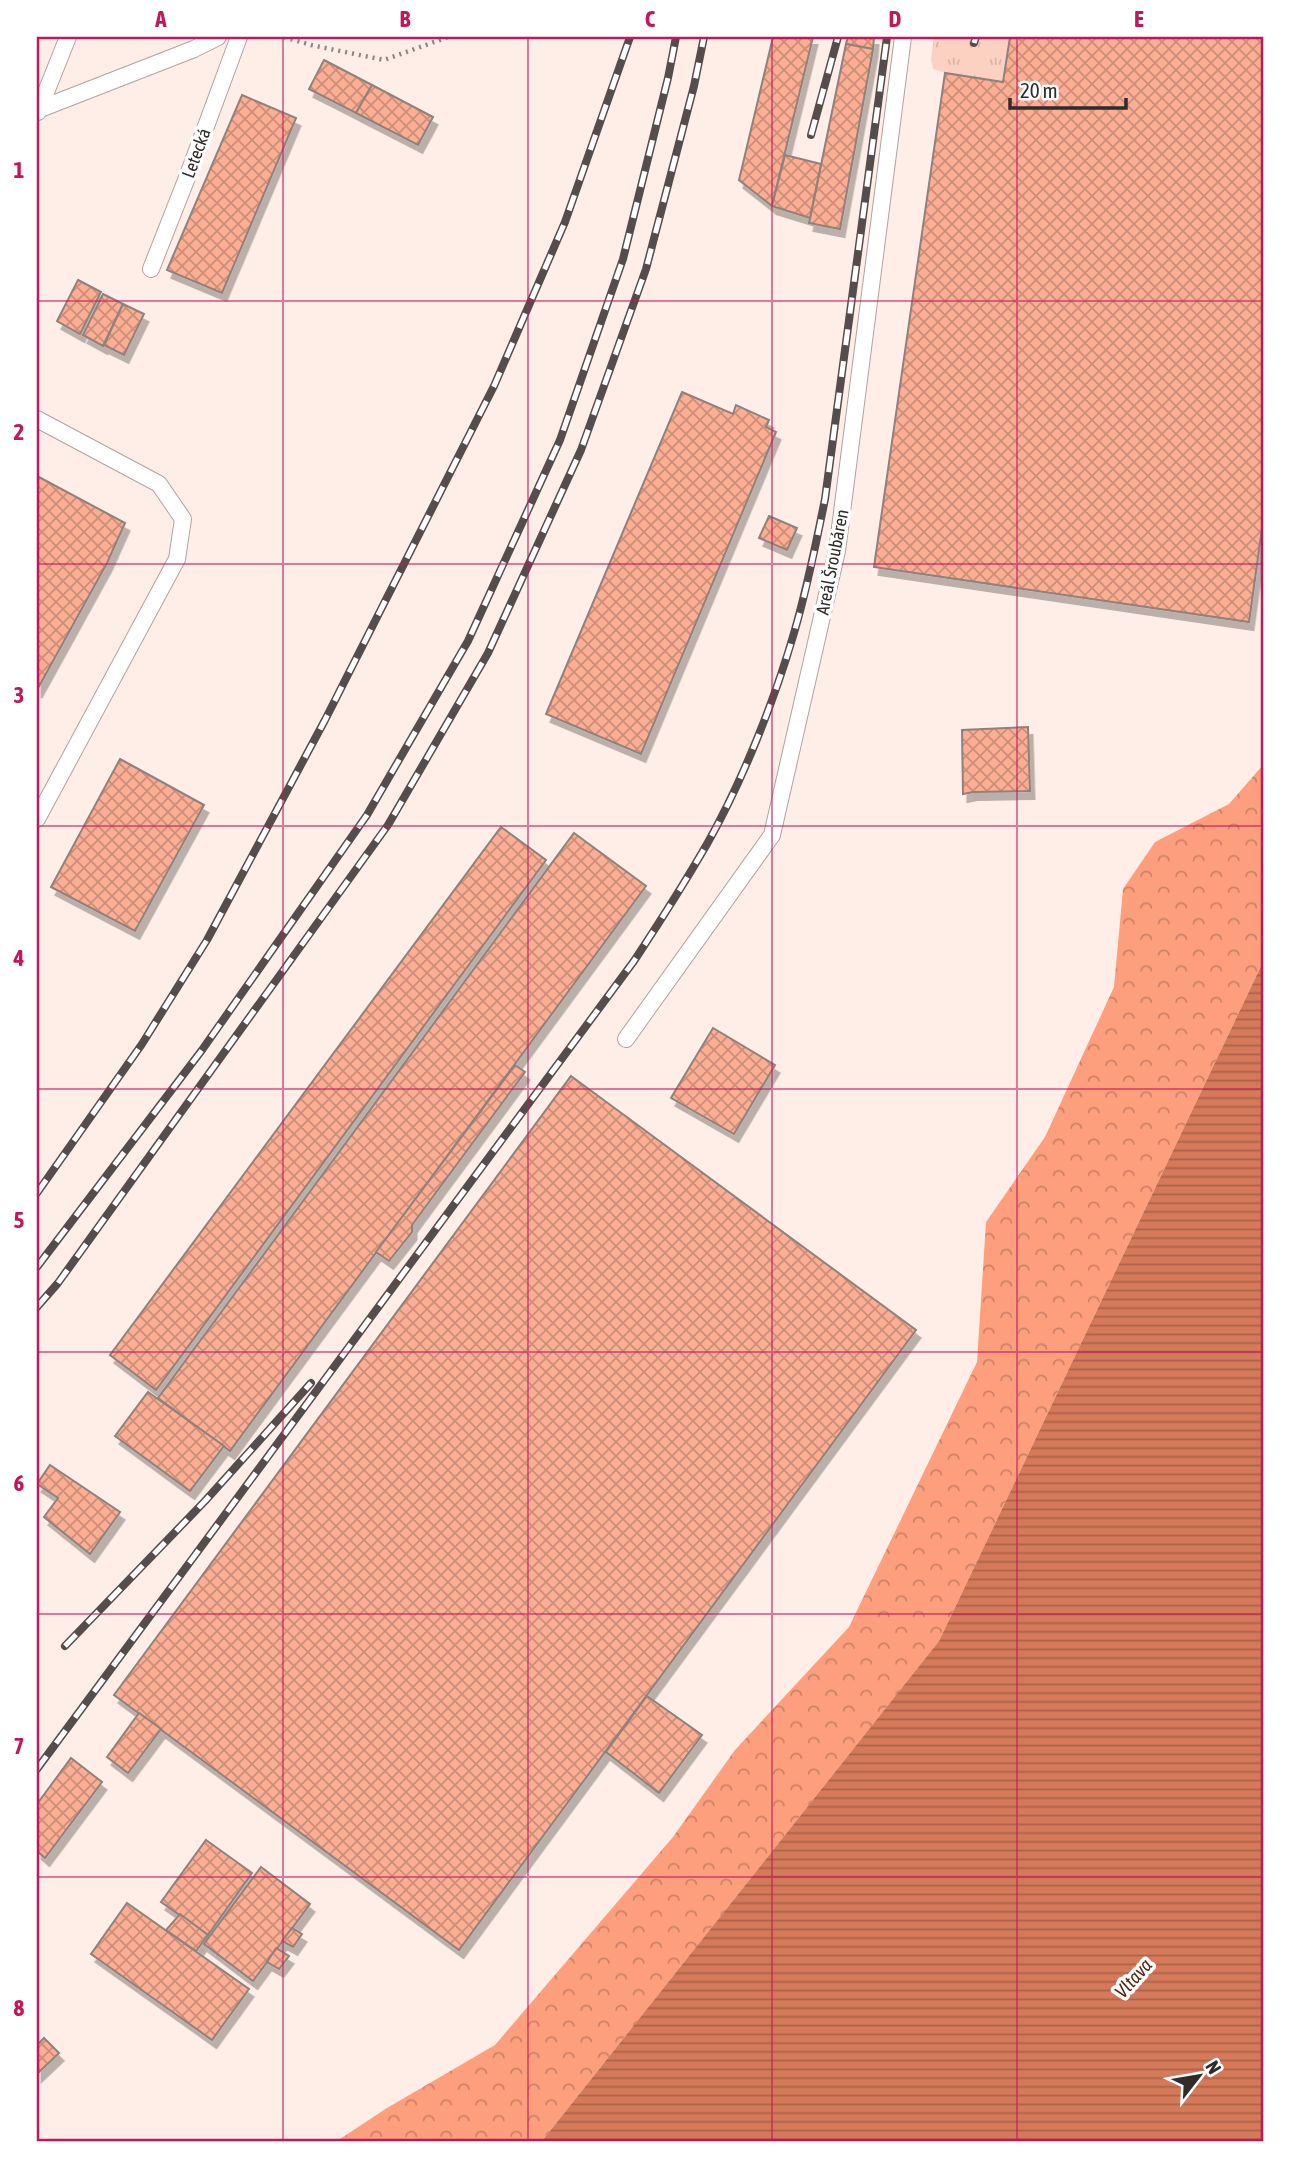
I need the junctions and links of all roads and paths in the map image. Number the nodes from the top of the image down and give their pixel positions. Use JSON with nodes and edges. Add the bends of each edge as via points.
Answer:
{"nodes":[{"id":1,"x":68,"y":37,"type":"edge"},
{"id":2,"x":218,"y":37,"type":"edge"},
{"id":3,"x":239,"y":37,"type":"edge"},
{"id":4,"x":284,"y":37,"type":"edge"},
{"id":5,"x":448,"y":37,"type":"edge"},
{"id":6,"x":903,"y":37,"type":"edge"},
{"id":7,"x":38,"y":112,"type":"edge"},
{"id":8,"x":150,"y":269,"type":"dead end"},
{"id":9,"x":37,"y":419,"type":"edge"},
{"id":10,"x":37,"y":819,"type":"edge"},
{"id":11,"x":625,"y":1039,"type":"dead end"}],
"edges":[{"from":1,"to":7,"type":"lane"},
{"from":2,"to":7,"type":"lane"},
{"from":3,"to":8,"type":"lane","name":"Letecká"},
{"from":4,"to":5,"type":"path","via":[[384,60]]},
{"from":6,"to":11,"type":"lane","name":"Areál Šroubáren","via":[[837,551],[772,835]]},
{"from":9,"to":10,"type":"lane","via":[[159,484],[183,519],[177,559]]}]}
